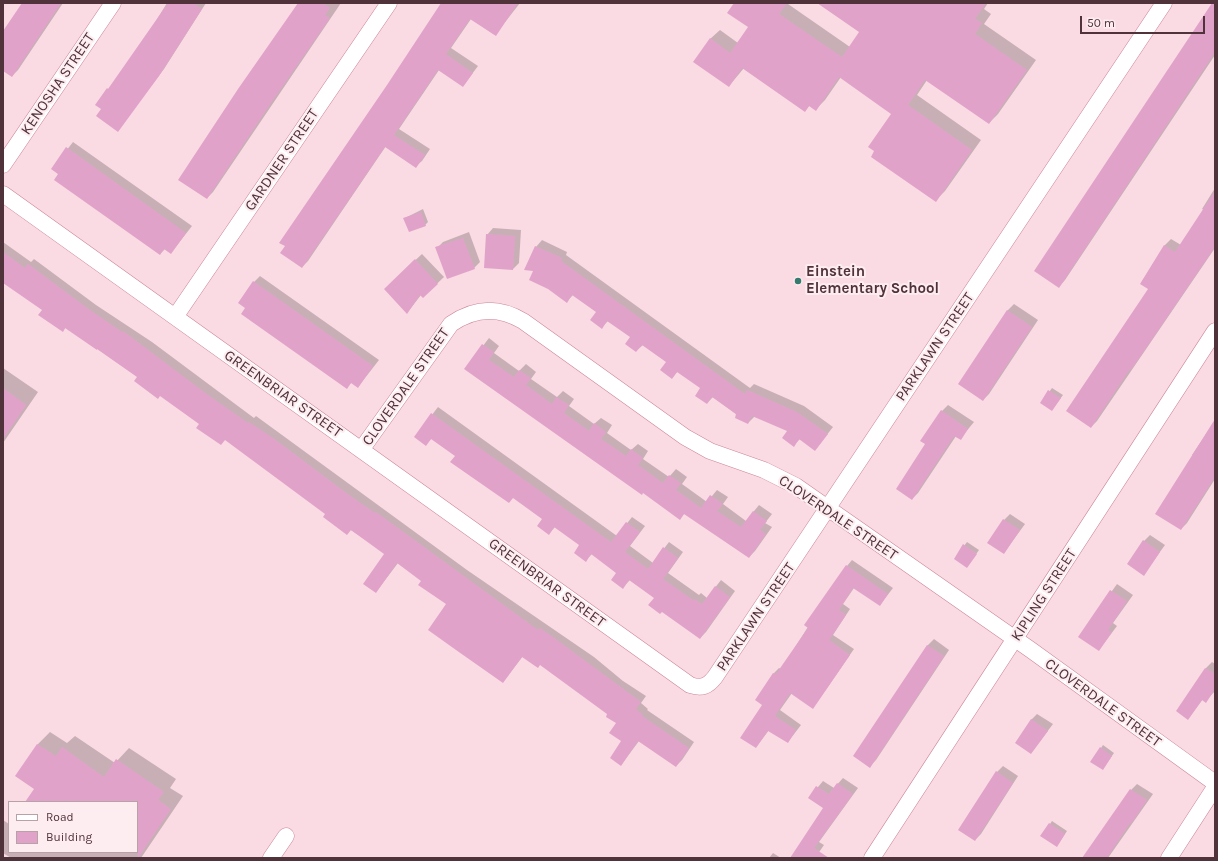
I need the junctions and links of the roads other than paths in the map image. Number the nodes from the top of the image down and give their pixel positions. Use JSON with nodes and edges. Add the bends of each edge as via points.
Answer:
{"nodes":[{"id":1,"x":113,"y":3,"type":"edge"},
{"id":2,"x":389,"y":3,"type":"edge"},
{"id":3,"x":1164,"y":3,"type":"edge"},
{"id":4,"x":3,"y":165,"type":"edge"},
{"id":5,"x":3,"y":194,"type":"edge"},
{"id":6,"x":175,"y":318,"type":"junction"},
{"id":7,"x":1215,"y":331,"type":"edge"},
{"id":8,"x":362,"y":450,"type":"junction"},
{"id":9,"x":829,"y":508,"type":"junction"},
{"id":10,"x":1015,"y":639,"type":"junction"},
{"id":11,"x":703,"y":688,"type":"joint"},
{"id":12,"x":1215,"y":783,"type":"edge"},
{"id":13,"x":1215,"y":787,"type":"edge"},
{"id":14,"x":286,"y":836,"type":"dead end"},
{"id":15,"x":271,"y":858,"type":"edge"},
{"id":16,"x":872,"y":858,"type":"edge"},
{"id":17,"x":1169,"y":858,"type":"edge"}],
"edges":[{"from":1,"to":4,"type":"street","name":"KENOSHA STREET"},
{"from":2,"to":6,"type":"street","name":"GARDNER STREET"},
{"from":3,"to":9,"type":"street","name":"PARKLAWN STREET"},
{"from":5,"to":6,"type":"street","name":"GREENBRIAR STREET"},
{"from":6,"to":8,"type":"street","name":"GREENBRIAR STREET"},
{"from":7,"to":10,"type":"street","name":"KIPLING STREET"},
{"from":8,"to":9,"type":"street","name":"CLOVERDALE STREET","via":[[451,324],[476,311],[492,310],[504,312],[522,321],[685,437],[710,451],[780,478]]},
{"from":8,"to":11,"type":"street","name":"GREENBRIAR STREET","via":[[690,685]]},
{"from":9,"to":10,"type":"street","name":"CLOVERDALE STREET"},
{"from":9,"to":11,"type":"street","name":"PARKLAWN STREET","via":[[715,677]]},
{"from":10,"to":12,"type":"street","name":"CLOVERDALE STREET"},
{"from":10,"to":16,"type":"street","name":"KIPLING STREET"},
{"from":13,"to":17,"type":"street"},
{"from":14,"to":15,"type":"street"}]}
